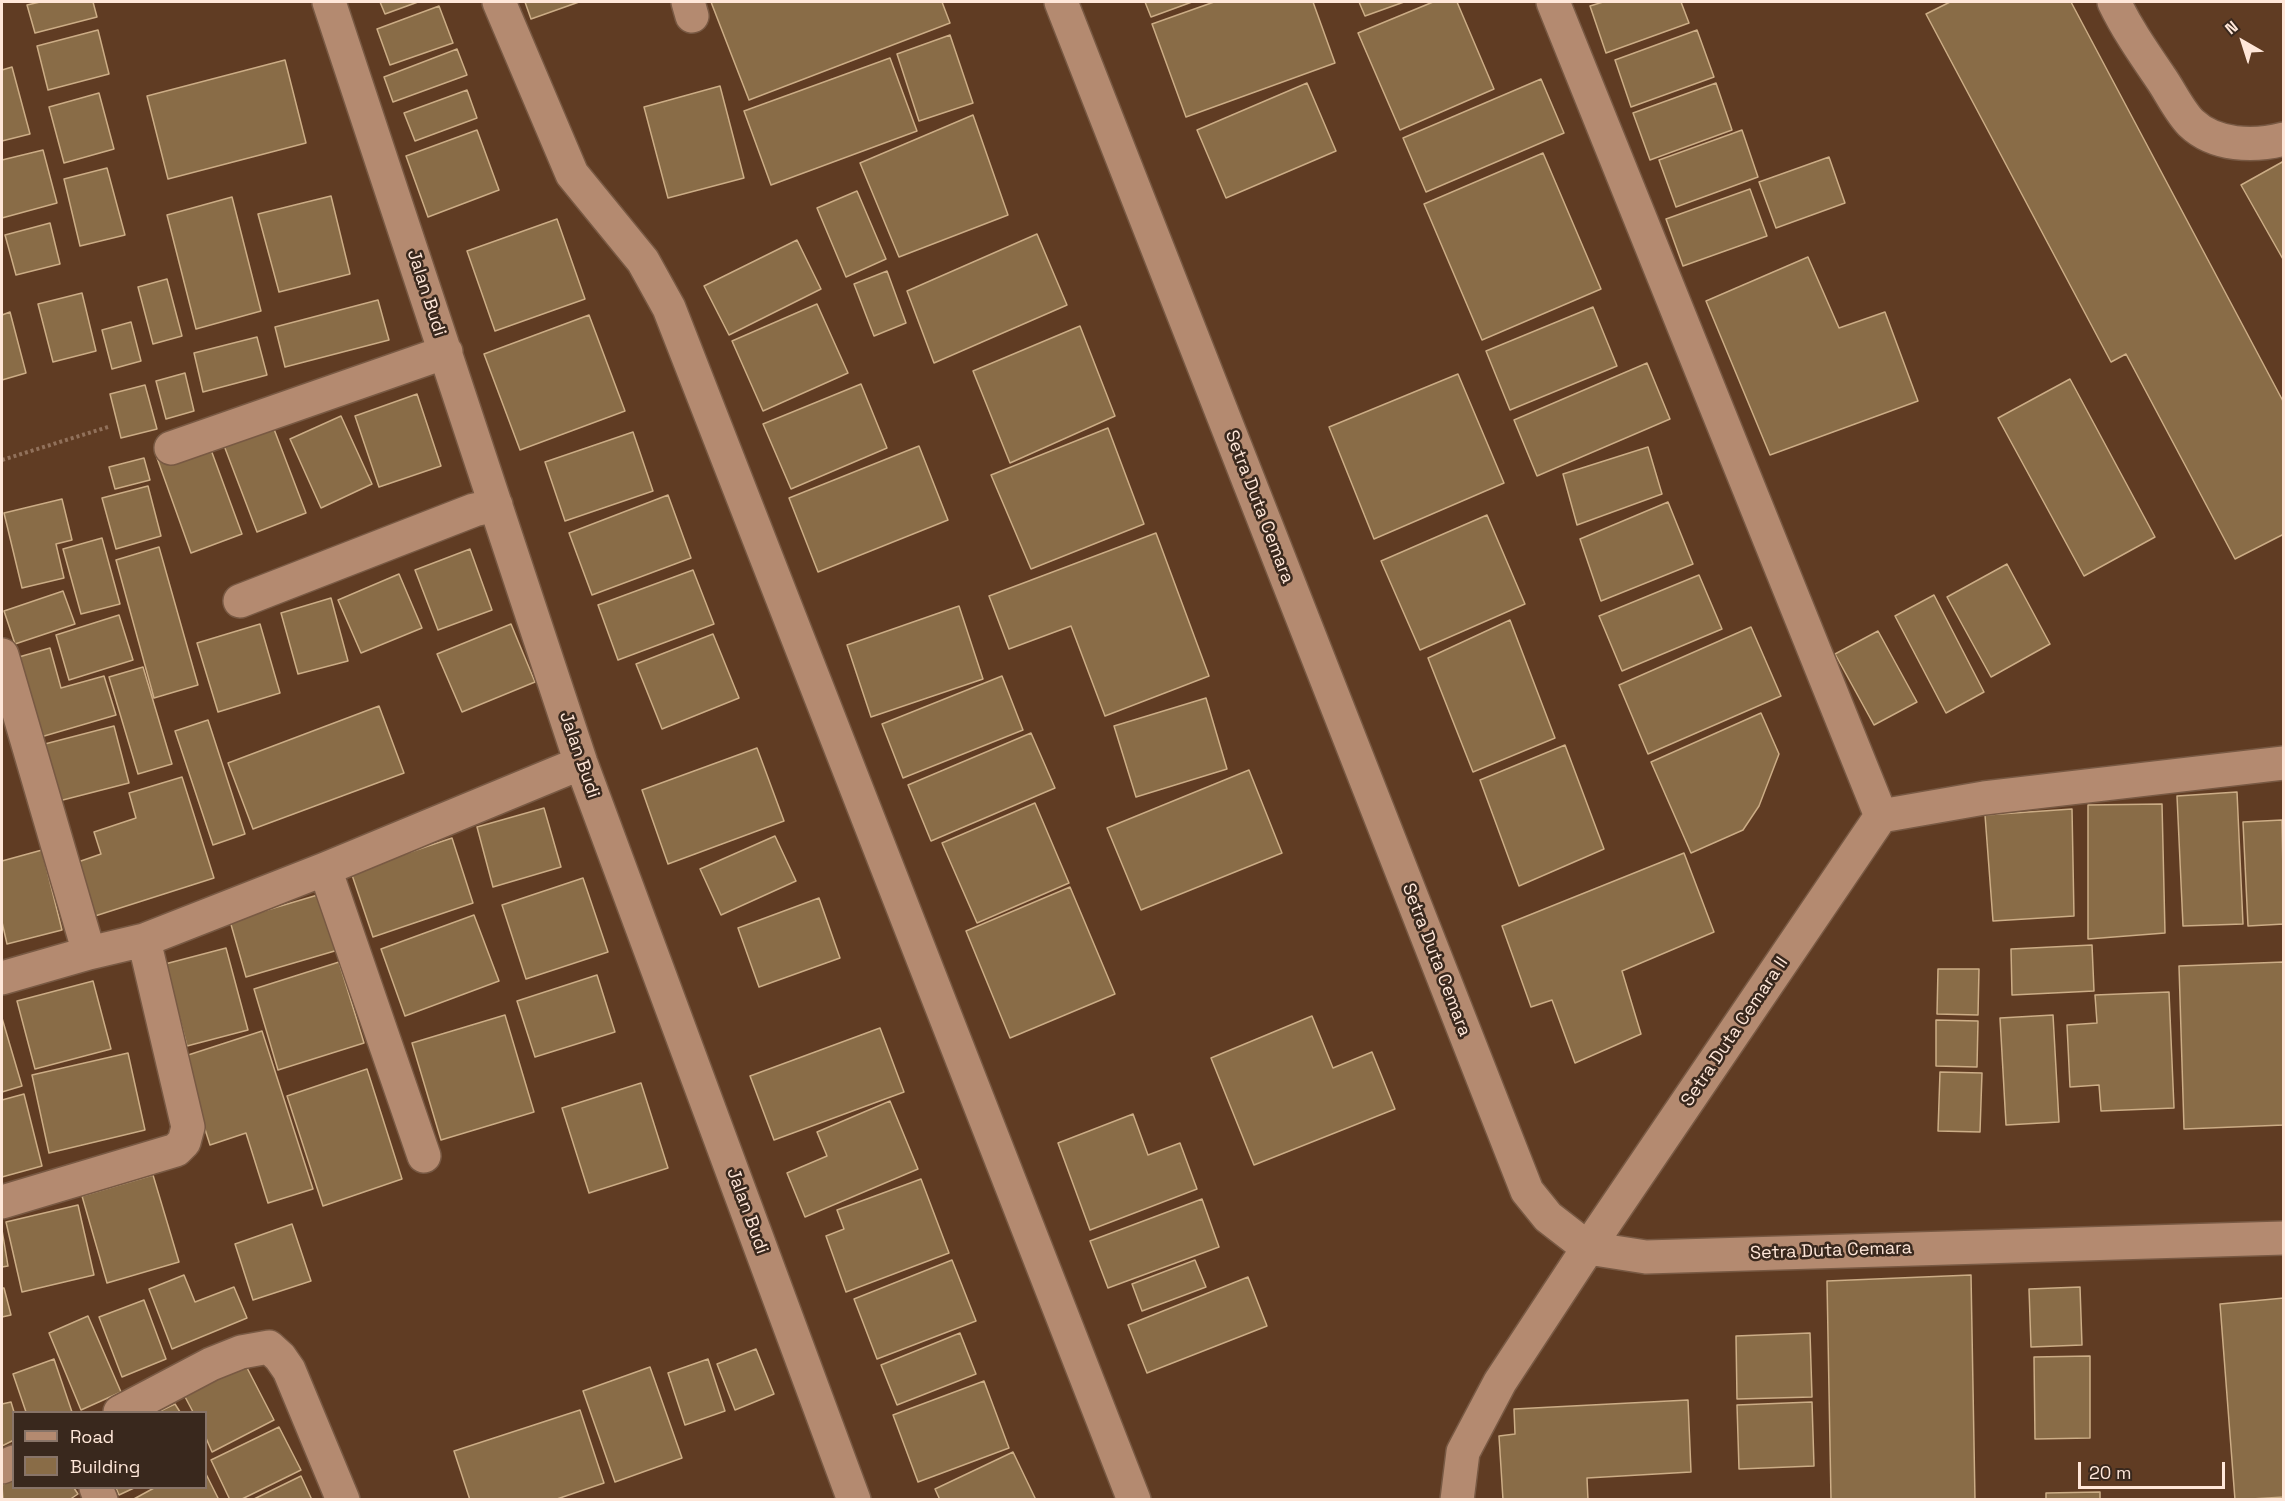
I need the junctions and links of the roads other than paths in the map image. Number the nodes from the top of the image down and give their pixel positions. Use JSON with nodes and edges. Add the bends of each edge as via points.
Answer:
{"nodes":[{"id":1,"x":329,"y":2,"type":"edge"},
{"id":2,"x":499,"y":2,"type":"edge"},
{"id":3,"x":1061,"y":2,"type":"edge"},
{"id":4,"x":1553,"y":2,"type":"edge"},
{"id":5,"x":2114,"y":2,"type":"edge"},
{"id":6,"x":2283,"y":139,"type":"edge"},
{"id":7,"x":446,"y":352,"type":"junction"},
{"id":8,"x":171,"y":448,"type":"dead end"},
{"id":9,"x":496,"y":505,"type":"junction"},
{"id":10,"x":240,"y":601,"type":"dead end"},
{"id":11,"x":2,"y":655,"type":"edge"},
{"id":12,"x":12,"y":728,"type":"edge"},
{"id":13,"x":581,"y":763,"type":"junction"},
{"id":14,"x":2283,"y":764,"type":"edge"},
{"id":15,"x":1881,"y":816,"type":"junction"},
{"id":16,"x":325,"y":869,"type":"junction"},
{"id":17,"x":144,"y":940,"type":"junction"},
{"id":18,"x":89,"y":953,"type":"junction"},
{"id":19,"x":2,"y":978,"type":"edge"},
{"id":20,"x":424,"y":1156,"type":"dead end"},
{"id":21,"x":2,"y":1202,"type":"edge"},
{"id":22,"x":2283,"y":1238,"type":"edge"},
{"id":23,"x":1588,"y":1248,"type":"junction"},
{"id":24,"x":124,"y":1411,"type":"edge"},
{"id":25,"x":343,"y":1500,"type":"edge"},
{"id":26,"x":854,"y":1500,"type":"edge"},
{"id":27,"x":1134,"y":1500,"type":"edge"},
{"id":28,"x":1457,"y":1500,"type":"edge"}],
"edges":[{"from":1,"to":7,"type":"street","name":"Jalan Budi"},
{"from":2,"to":27,"type":"street","via":[[572,174],[643,261],[669,308]]},
{"from":3,"to":23,"type":"street","name":"Setra Duta Cemara","via":[[1527,1191],[1548,1217]]},
{"from":4,"to":15,"type":"street"},
{"from":5,"to":6,"type":"street","via":[[2127,29],[2192,123],[2212,136],[2239,144]]},
{"from":7,"to":8,"type":"street"},
{"from":7,"to":9,"type":"street","name":"Jalan Budi"},
{"from":9,"to":10,"type":"street","via":[[474,510]]},
{"from":9,"to":13,"type":"street","name":"Jalan Budi"},
{"from":11,"to":12,"type":"street"},
{"from":12,"to":18,"type":"street"},
{"from":13,"to":16,"type":"street"},
{"from":13,"to":26,"type":"street","name":"Jalan Budi"},
{"from":14,"to":15,"type":"street","via":[[1984,798]]},
{"from":15,"to":23,"type":"street","name":"Setra Duta Cemara II"},
{"from":16,"to":17,"type":"street"},
{"from":16,"to":20,"type":"street"},
{"from":17,"to":18,"type":"street"},
{"from":17,"to":21,"type":"street","via":[[188,1127],[184,1142],[176,1150]]},
{"from":18,"to":19,"type":"street"},
{"from":22,"to":23,"type":"street","name":"Setra Duta Cemara","via":[[1646,1257]]},
{"from":23,"to":28,"type":"street","name":"Setra Duta Cemara II","via":[[1500,1382],[1463,1452]]},
{"from":24,"to":25,"type":"street","via":[[211,1364],[241,1352],[269,1347],[289,1370]]}]}
